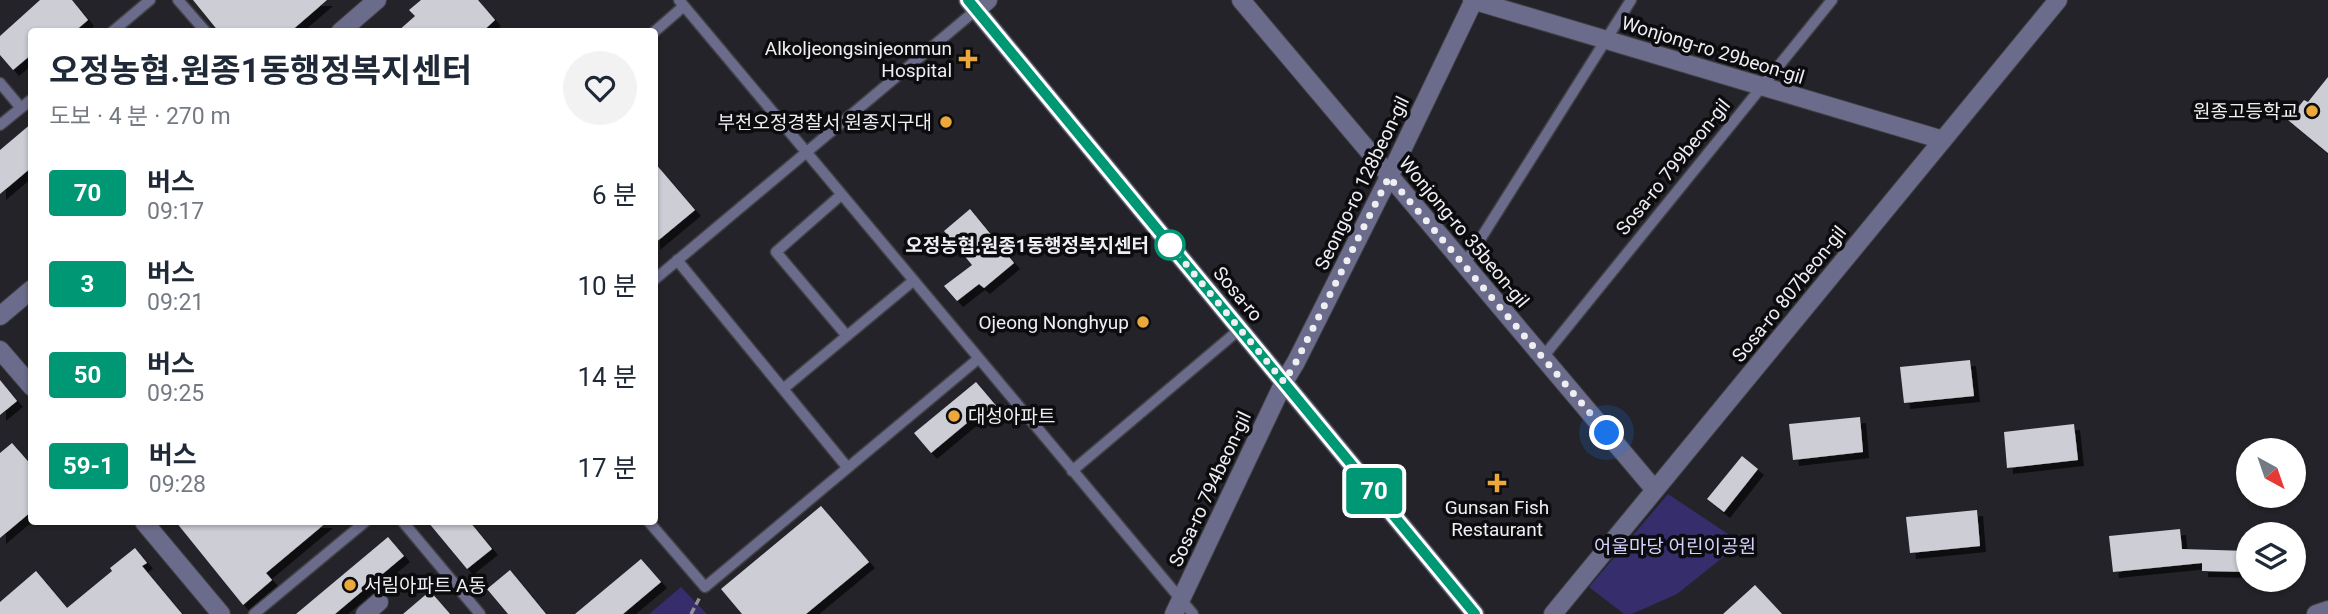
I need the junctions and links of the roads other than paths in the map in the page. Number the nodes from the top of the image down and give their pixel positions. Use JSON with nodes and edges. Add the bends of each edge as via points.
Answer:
{"nodes":[{"id":1,"x":149,"y":0,"type":"edge"},
{"id":2,"x":178,"y":0,"type":"edge"},
{"id":3,"x":377,"y":0,"type":"edge"},
{"id":4,"x":1241,"y":0,"type":"edge"},
{"id":5,"x":1631,"y":0,"type":"edge"},
{"id":6,"x":1832,"y":0,"type":"edge"},
{"id":7,"x":2058,"y":0,"type":"edge"},
{"id":8,"x":1473,"y":1,"type":"edge"},
{"id":9,"x":681,"y":3,"type":"edge"},
{"id":10,"x":977,"y":4,"type":"edge"},
{"id":11,"x":117,"y":28,"type":"edge"},
{"id":12,"x":202,"y":28,"type":"edge"},
{"id":13,"x":345,"y":28,"type":"edge"},
{"id":14,"x":658,"y":28,"type":"edge"},
{"id":15,"x":1606,"y":39,"type":"junction"},
{"id":16,"x":0,"y":83,"type":"edge"},
{"id":17,"x":1760,"y":87,"type":"junction"},
{"id":18,"x":28,"y":102,"type":"edge"},
{"id":19,"x":21,"y":108,"type":"junction"},
{"id":20,"x":0,"y":125,"type":"edge"},
{"id":21,"x":1943,"y":140,"type":"junction"},
{"id":22,"x":806,"y":153,"type":"junction"},
{"id":23,"x":1389,"y":177,"type":"junction"},
{"id":24,"x":841,"y":195,"type":"junction"},
{"id":25,"x":677,"y":260,"type":"junction"},
{"id":26,"x":1464,"y":265,"type":"junction"},
{"id":27,"x":658,"y":277,"type":"edge"},
{"id":28,"x":913,"y":281,"type":"junction"},
{"id":29,"x":28,"y":292,"type":"edge"},
{"id":30,"x":0,"y":316,"type":"edge"},
{"id":31,"x":1240,"y":329,"type":"junction"},
{"id":32,"x":846,"y":336,"type":"junction"},
{"id":33,"x":0,"y":349,"type":"edge"},
{"id":34,"x":1543,"y":357,"type":"junction"},
{"id":35,"x":978,"y":359,"type":"junction"},
{"id":36,"x":28,"y":382,"type":"edge"},
{"id":37,"x":1284,"y":382,"type":"junction"},
{"id":38,"x":783,"y":389,"type":"junction"},
{"id":39,"x":847,"y":467,"type":"junction"},
{"id":40,"x":1072,"y":471,"type":"junction"},
{"id":41,"x":1655,"y":490,"type":"junction"},
{"id":42,"x":147,"y":525,"type":"edge"},
{"id":43,"x":361,"y":525,"type":"edge"},
{"id":44,"x":406,"y":525,"type":"edge"},
{"id":45,"x":652,"y":525,"type":"edge"},
{"id":46,"x":379,"y":602,"type":"dead end"},
{"id":47,"x":1177,"y":607,"type":"edge"},
{"id":48,"x":2328,"y":610,"type":"edge"},
{"id":49,"x":221,"y":614,"type":"edge"},
{"id":50,"x":254,"y":614,"type":"edge"},
{"id":51,"x":365,"y":614,"type":"edge"},
{"id":52,"x":480,"y":614,"type":"edge"},
{"id":53,"x":1193,"y":614,"type":"edge"},
{"id":54,"x":1475,"y":614,"type":"edge"},
{"id":55,"x":1553,"y":614,"type":"edge"},
{"id":56,"x":2316,"y":614,"type":"edge"}],
"edges":[{"from":1,"to":11,"type":"lane"},
{"from":2,"to":12,"type":"lane"},
{"from":3,"to":13,"type":"street"},
{"from":4,"to":23,"type":"street","name":"Wonjong-ro 35beon-gil"},
{"from":5,"to":15,"type":"lane"},
{"from":6,"to":17,"type":"lane","name":"Sosa-ro 799beon-gil"},
{"from":7,"to":21,"type":"street","name":"Sosa-ro 807beon-gil"},
{"from":8,"to":15,"type":"street","name":"Wonjong-ro 29beon-gil"},
{"from":8,"to":23,"type":"street","name":"Seongo-ro 128beon-gil"},
{"from":9,"to":14,"type":"lane"},
{"from":9,"to":22,"type":"lane"},
{"from":10,"to":22,"type":"lane"},
{"from":10,"to":31,"type":"street","name":"Sosa-ro"},
{"from":15,"to":17,"type":"street","name":"Wonjong-ro 29beon-gil"},
{"from":15,"to":26,"type":"lane"},
{"from":16,"to":19,"type":"lane"},
{"from":17,"to":21,"type":"street","name":"Wonjong-ro 29beon-gil"},
{"from":17,"to":34,"type":"lane","name":"Sosa-ro 799beon-gil"},
{"from":18,"to":19,"type":"lane"},
{"from":19,"to":20,"type":"lane"},
{"from":21,"to":41,"type":"street","name":"Sosa-ro 807beon-gil"},
{"from":22,"to":24,"type":"lane"},
{"from":22,"to":25,"type":"lane"},
{"from":23,"to":26,"type":"street","name":"Wonjong-ro 35beon-gil"},
{"from":23,"to":37,"type":"street","name":"Seongo-ro 128beon-gil"},
{"from":24,"to":28,"type":"lane"},
{"from":24,"to":32,"type":"lane","via":[[776,252]]},
{"from":25,"to":27,"type":"lane"},
{"from":25,"to":38,"type":"lane"},
{"from":26,"to":34,"type":"street","name":"Wonjong-ro 35beon-gil"},
{"from":28,"to":32,"type":"lane"},
{"from":28,"to":35,"type":"lane"},
{"from":29,"to":30,"type":"street"},
{"from":31,"to":37,"type":"street","name":"Sosa-ro"},
{"from":31,"to":40,"type":"lane"},
{"from":32,"to":38,"type":"lane"},
{"from":33,"to":36,"type":"street"},
{"from":34,"to":41,"type":"street","name":"Wonjong-ro 35beon-gil"},
{"from":35,"to":39,"type":"lane"},
{"from":35,"to":40,"type":"lane"},
{"from":37,"to":47,"type":"street","name":"Sosa-ro 794beon-gil"},
{"from":37,"to":54,"type":"street","name":"Sosa-ro"},
{"from":38,"to":39,"type":"lane"},
{"from":39,"to":45,"type":"lane","via":[[705,587]]},
{"from":40,"to":47,"type":"lane"},
{"from":41,"to":55,"type":"street","name":"Sosa-ro 807beon-gil"},
{"from":42,"to":49,"type":"street"},
{"from":43,"to":50,"type":"lane"},
{"from":44,"to":52,"type":"lane"},
{"from":46,"to":51,"type":"street"},
{"from":47,"to":53,"type":"lane"},
{"from":48,"to":56,"type":"street"}]}
